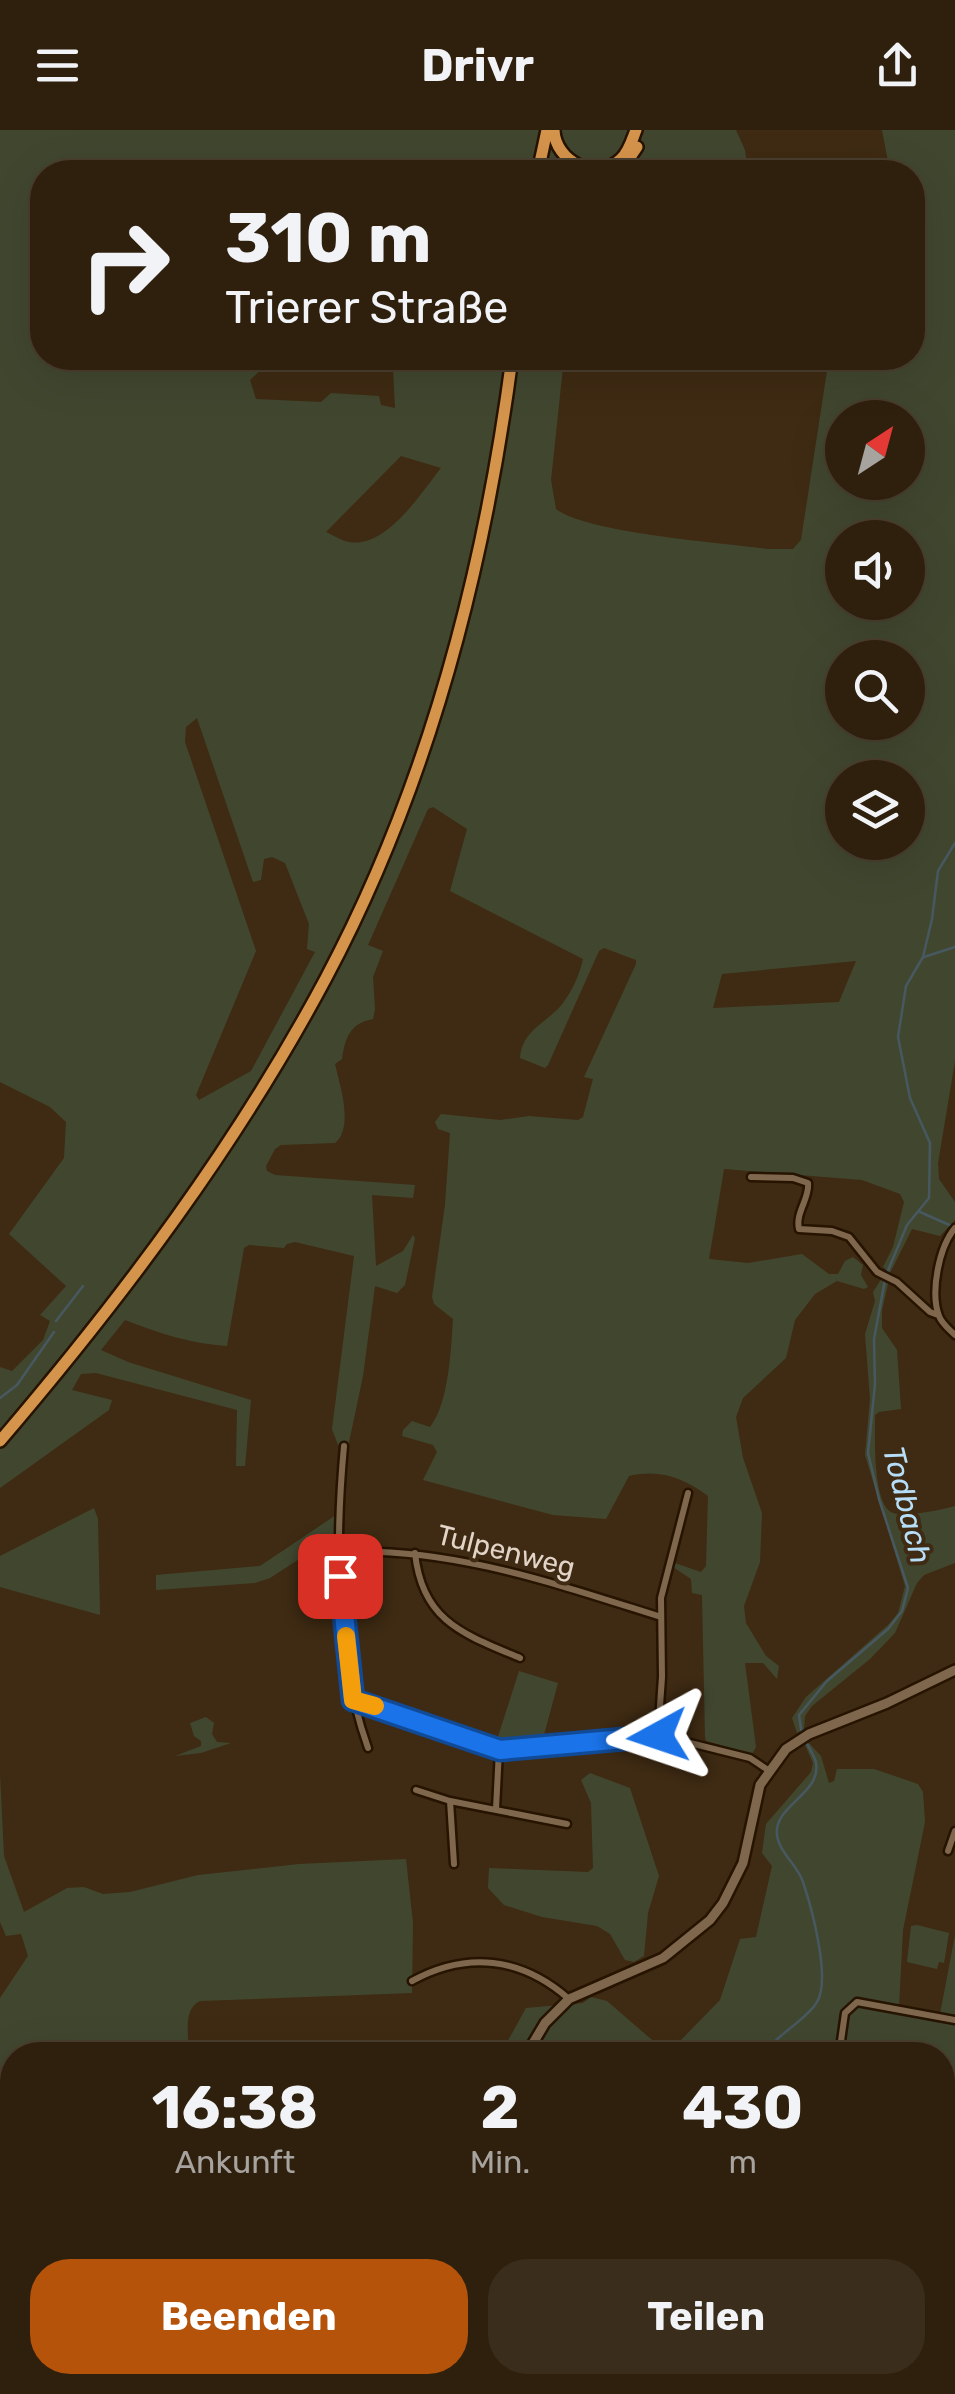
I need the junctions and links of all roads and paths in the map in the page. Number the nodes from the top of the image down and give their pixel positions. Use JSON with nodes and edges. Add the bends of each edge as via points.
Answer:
{"nodes":[{"id":1,"x":550,"y":130,"type":"edge"},
{"id":2,"x":639,"y":130,"type":"edge"},
{"id":3,"x":541,"y":160,"type":"edge"},
{"id":4,"x":570,"y":160,"type":"edge"},
{"id":5,"x":620,"y":160,"type":"edge"},
{"id":6,"x":629,"y":160,"type":"edge"},
{"id":7,"x":510,"y":370,"type":"edge"},
{"id":8,"x":751,"y":1177,"type":"dead end"},
{"id":9,"x":953,"y":1230,"type":"edge"},
{"id":10,"x":938,"y":1315,"type":"junction"},
{"id":11,"x":955,"y":1335,"type":"edge"},
{"id":12,"x":0,"y":1441,"type":"edge"},
{"id":13,"x":344,"y":1446,"type":"dead end"},
{"id":14,"x":688,"y":1493,"type":"dead end"},
{"id":15,"x":338,"y":1552,"type":"junction"},
{"id":16,"x":415,"y":1553,"type":"junction"},
{"id":17,"x":661,"y":1617,"type":"junction"},
{"id":18,"x":520,"y":1658,"type":"dead end"},
{"id":19,"x":955,"y":1670,"type":"edge"},
{"id":20,"x":353,"y":1700,"type":"junction"},
{"id":21,"x":658,"y":1736,"type":"junction"},
{"id":22,"x":368,"y":1748,"type":"dead end"},
{"id":23,"x":500,"y":1750,"type":"junction"},
{"id":24,"x":768,"y":1770,"type":"junction"},
{"id":25,"x":416,"y":1790,"type":"dead end"},
{"id":26,"x":450,"y":1800,"type":"junction"},
{"id":27,"x":496,"y":1809,"type":"junction"},
{"id":28,"x":567,"y":1824,"type":"dead end"},
{"id":29,"x":955,"y":1831,"type":"edge"},
{"id":30,"x":948,"y":1850,"type":"dead end"},
{"id":31,"x":454,"y":1864,"type":"dead end"},
{"id":32,"x":412,"y":1981,"type":"dead end"},
{"id":33,"x":569,"y":1998,"type":"junction"},
{"id":34,"x":955,"y":2020,"type":"edge"},
{"id":35,"x":533,"y":2042,"type":"edge"},
{"id":36,"x":841,"y":2042,"type":"edge"}],
"edges":[{"from":1,"to":3,"type":"highway"},
{"from":1,"to":4,"type":"highway"},
{"from":2,"to":5,"type":"highway"},
{"from":2,"to":6,"type":"highway"},
{"from":7,"to":12,"type":"highway","via":[[461,628],[392,834],[327,976],[192,1197]]},
{"from":8,"to":10,"type":"street","via":[[808,1182],[799,1228],[849,1236],[882,1274]]},
{"from":9,"to":10,"type":"street","via":[[938,1277]]},
{"from":10,"to":11,"type":"street"},
{"from":13,"to":15,"type":"street"},
{"from":14,"to":17,"type":"street","via":[[663,1584]]},
{"from":15,"to":16,"type":"street","name":"Tulpenweg"},
{"from":15,"to":20,"type":"street"},
{"from":16,"to":17,"type":"street","name":"Tulpenweg"},
{"from":16,"to":18,"type":"street","via":[[419,1579],[442,1618]]},
{"from":17,"to":21,"type":"street"},
{"from":19,"to":24,"type":"main road","via":[[808,1734]]},
{"from":20,"to":22,"type":"street"},
{"from":20,"to":23,"type":"street"},
{"from":21,"to":23,"type":"street"},
{"from":21,"to":24,"type":"street","via":[[750,1758]]},
{"from":23,"to":27,"type":"street"},
{"from":24,"to":33,"type":"main road","via":[[743,1863],[710,1920],[663,1958]]},
{"from":25,"to":26,"type":"street"},
{"from":26,"to":27,"type":"street"},
{"from":26,"to":31,"type":"street"},
{"from":27,"to":28,"type":"street"},
{"from":29,"to":30,"type":"street"},
{"from":32,"to":33,"type":"street","via":[[453,1963],[496,1964],[539,1976]]},
{"from":33,"to":35,"type":"main road"},
{"from":34,"to":36,"type":"street","via":[[857,2002],[846,2013]]}]}
